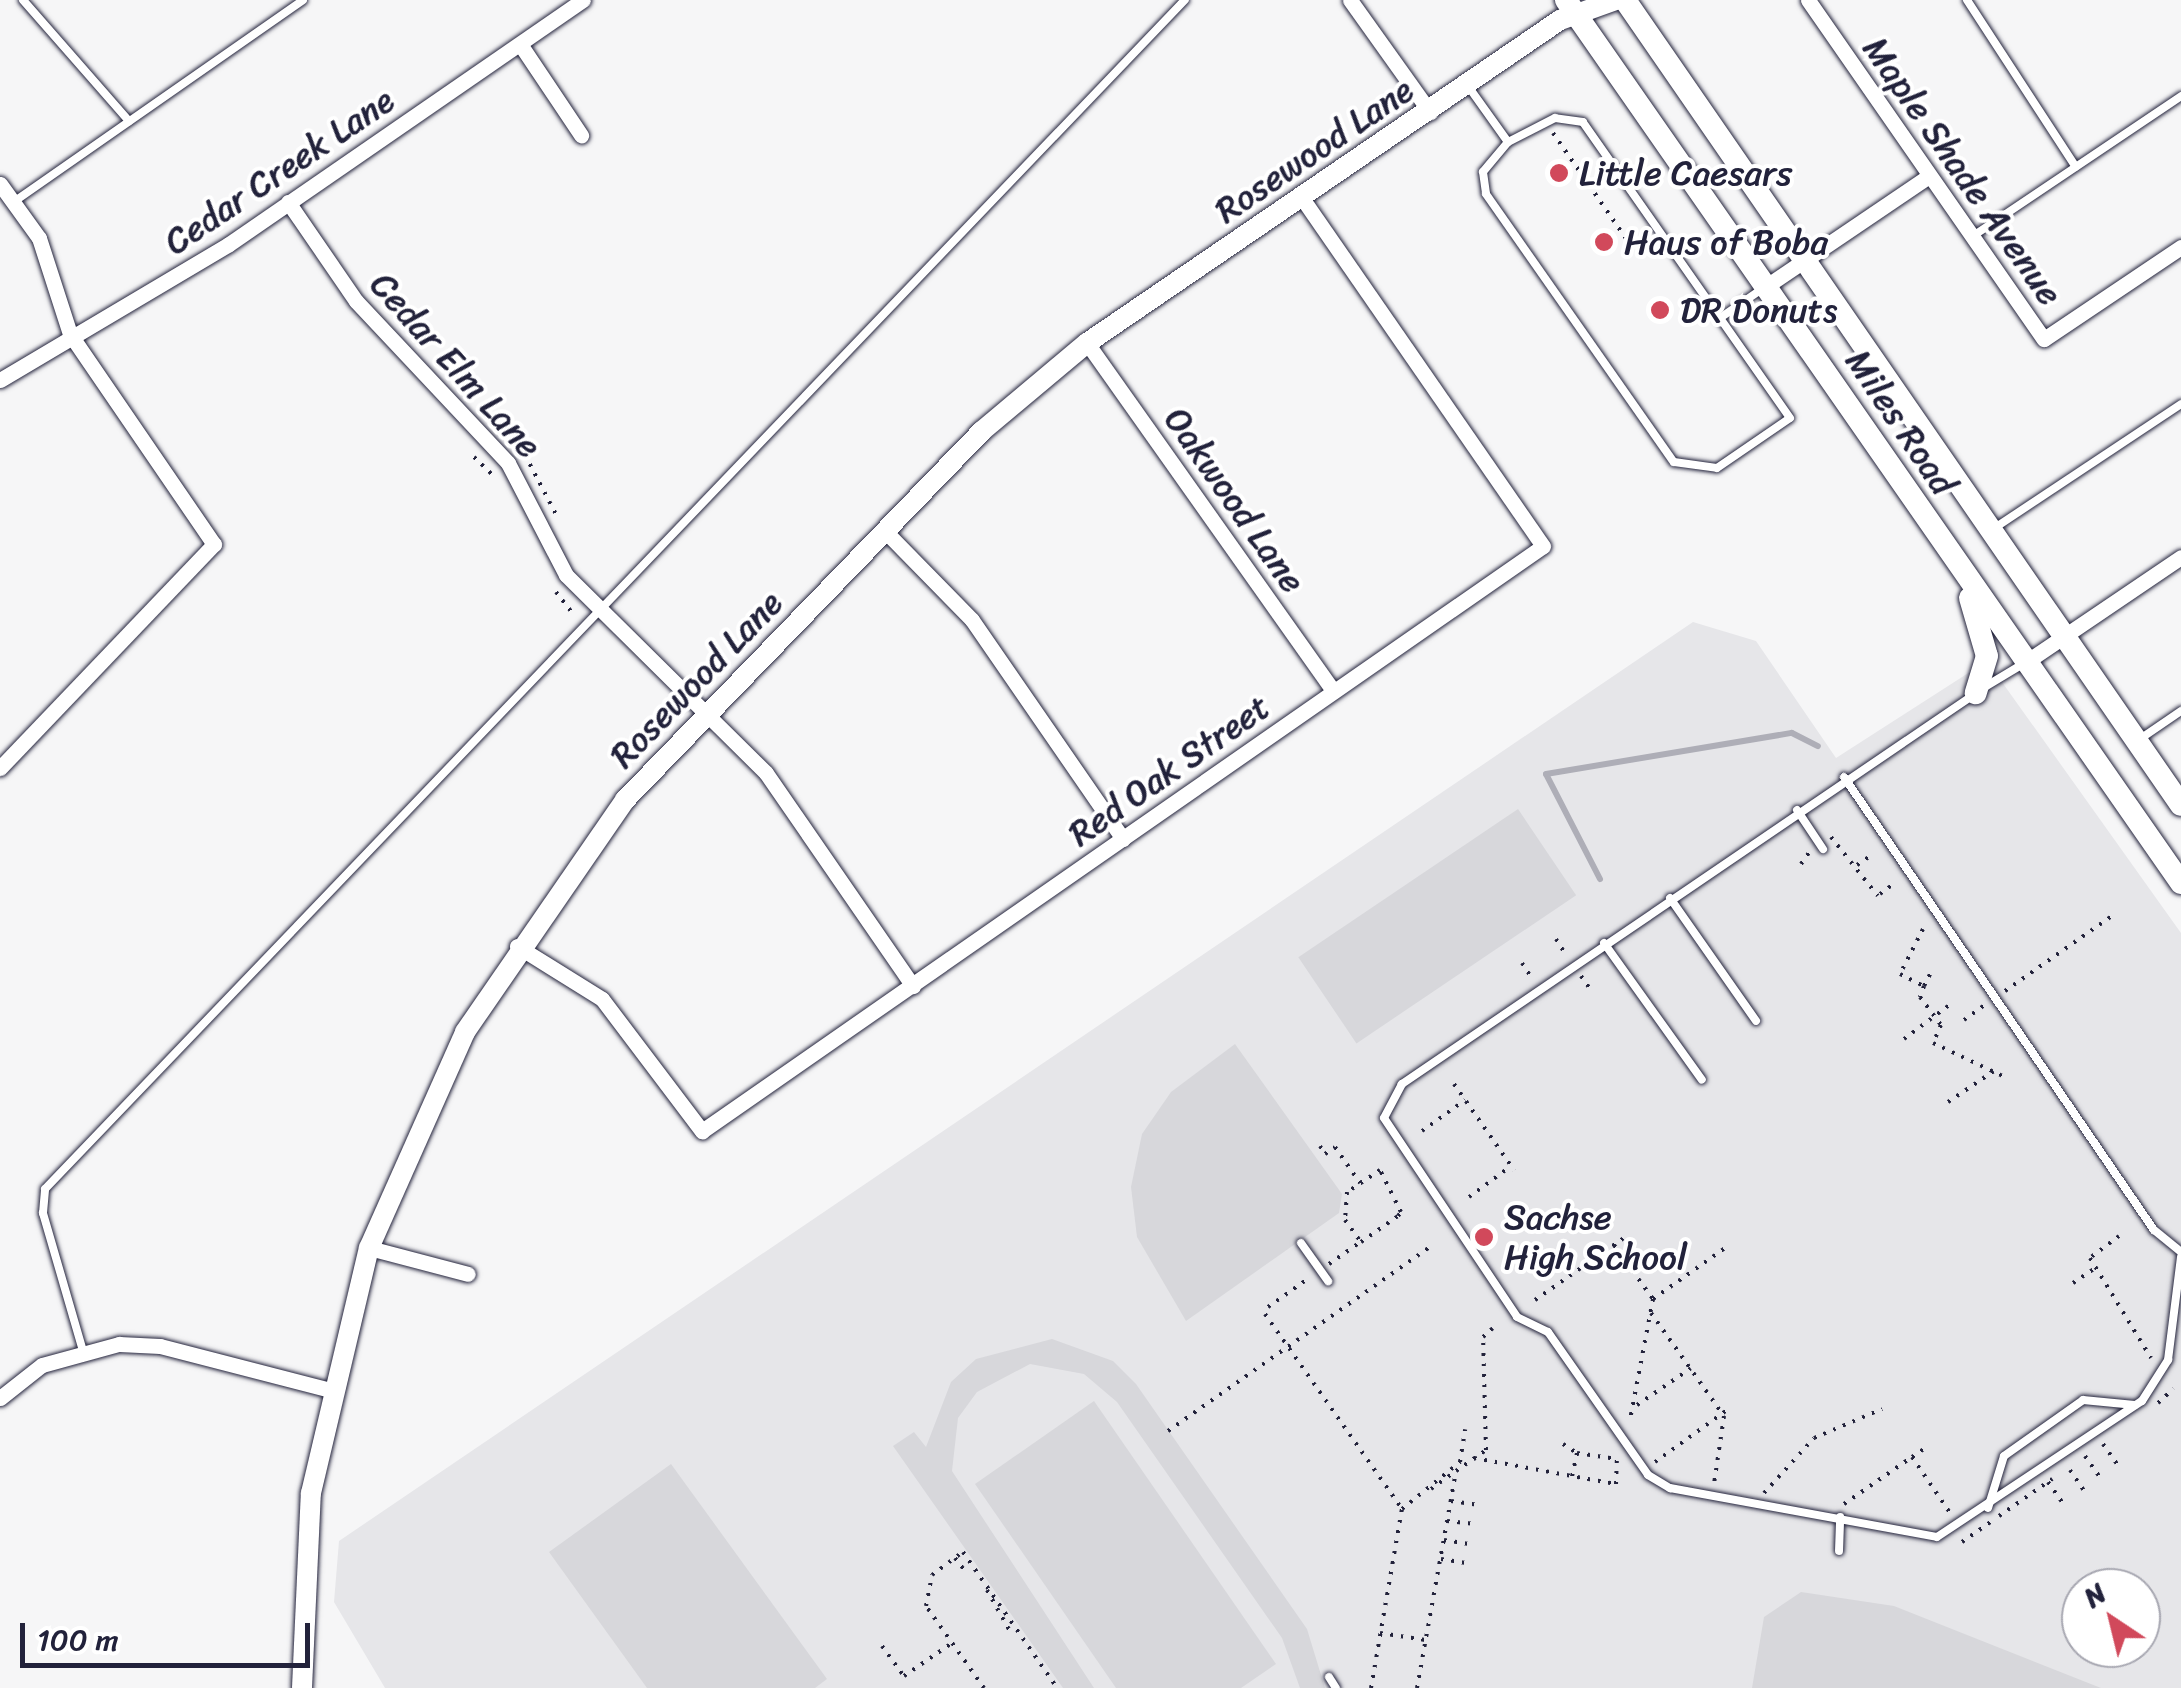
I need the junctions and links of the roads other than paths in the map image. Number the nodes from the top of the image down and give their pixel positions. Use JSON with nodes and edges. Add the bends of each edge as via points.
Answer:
{"nodes":[{"id":1,"x":23,"y":0,"type":"edge"},
{"id":2,"x":303,"y":0,"type":"edge"},
{"id":3,"x":583,"y":0,"type":"edge"},
{"id":4,"x":1185,"y":0,"type":"edge"},
{"id":5,"x":1350,"y":0,"type":"edge"},
{"id":6,"x":1616,"y":0,"type":"edge"},
{"id":7,"x":1625,"y":0,"type":"edge"},
{"id":8,"x":1967,"y":0,"type":"edge"},
{"id":9,"x":1812,"y":2,"type":"edge"},
{"id":10,"x":1575,"y":4,"type":"edge"},
{"id":11,"x":520,"y":44,"type":"junction"},
{"id":12,"x":1468,"y":86,"type":"junction"},
{"id":13,"x":2181,"y":96,"type":"edge"},
{"id":14,"x":1430,"y":112,"type":"junction"},
{"id":15,"x":129,"y":121,"type":"junction"},
{"id":16,"x":581,"y":135,"type":"dead end"},
{"id":17,"x":1508,"y":142,"type":"junction"},
{"id":18,"x":2076,"y":167,"type":"junction"},
{"id":19,"x":1930,"y":176,"type":"junction"},
{"id":20,"x":0,"y":184,"type":"edge"},
{"id":21,"x":1304,"y":200,"type":"junction"},
{"id":22,"x":15,"y":201,"type":"junction"},
{"id":23,"x":288,"y":202,"type":"junction"},
{"id":24,"x":1972,"y":236,"type":"junction"},
{"id":25,"x":2181,"y":248,"type":"edge"},
{"id":26,"x":1808,"y":260,"type":"junction"},
{"id":27,"x":1765,"y":288,"type":"junction"},
{"id":28,"x":1720,"y":318,"type":"junction"},
{"id":29,"x":70,"y":334,"type":"junction"},
{"id":30,"x":1087,"y":343,"type":"junction"},
{"id":31,"x":0,"y":380,"type":"edge"},
{"id":32,"x":2181,"y":404,"type":"edge"},
{"id":33,"x":884,"y":530,"type":"junction"},
{"id":34,"x":1992,"y":530,"type":"junction"},
{"id":35,"x":2181,"y":557,"type":"edge"},
{"id":36,"x":1956,"y":562,"type":"junction"},
{"id":37,"x":598,"y":612,"type":"junction"},
{"id":38,"x":2062,"y":636,"type":"junction"},
{"id":39,"x":2026,"y":662,"type":"junction"},
{"id":40,"x":1333,"y":692,"type":"junction"},
{"id":41,"x":1976,"y":693,"type":"junction"},
{"id":42,"x":2181,"y":711,"type":"edge"},
{"id":43,"x":706,"y":714,"type":"junction"},
{"id":44,"x":2136,"y":742,"type":"junction"},
{"id":45,"x":0,"y":768,"type":"edge"},
{"id":46,"x":1844,"y":777,"type":"junction"},
{"id":47,"x":2181,"y":805,"type":"edge"},
{"id":48,"x":1797,"y":810,"type":"junction"},
{"id":49,"x":1123,"y":839,"type":"junction"},
{"id":50,"x":1821,"y":847,"type":"road end"},
{"id":51,"x":2181,"y":883,"type":"edge"},
{"id":52,"x":1670,"y":898,"type":"junction"},
{"id":53,"x":1604,"y":943,"type":"junction"},
{"id":54,"x":517,"y":946,"type":"junction"},
{"id":55,"x":913,"y":986,"type":"junction"},
{"id":56,"x":1756,"y":1021,"type":"dead end"},
{"id":57,"x":1702,"y":1080,"type":"dead end"},
{"id":58,"x":1301,"y":1242,"type":"dead end"},
{"id":59,"x":368,"y":1248,"type":"junction"},
{"id":60,"x":2181,"y":1254,"type":"edge"},
{"id":61,"x":468,"y":1274,"type":"dead end"},
{"id":62,"x":1328,"y":1281,"type":"dead end"},
{"id":63,"x":82,"y":1352,"type":"junction"},
{"id":64,"x":330,"y":1390,"type":"junction"},
{"id":65,"x":0,"y":1398,"type":"edge"},
{"id":66,"x":2135,"y":1405,"type":"junction"},
{"id":67,"x":1988,"y":1508,"type":"junction"},
{"id":68,"x":1840,"y":1512,"type":"junction"},
{"id":69,"x":1839,"y":1551,"type":"dead end"},
{"id":70,"x":1328,"y":1676,"type":"dead end"},
{"id":71,"x":302,"y":1688,"type":"edge"},
{"id":72,"x":1336,"y":1688,"type":"edge"}],
"edges":[{"from":1,"to":15,"type":"lane"},
{"from":2,"to":15,"type":"lane"},
{"from":3,"to":11,"type":"street","name":"Cedar Creek Lane"},
{"from":4,"to":37,"type":"lane"},
{"from":5,"to":14,"type":"street"},
{"from":6,"to":10,"type":"street","name":"Rosewood Lane"},
{"from":7,"to":26,"type":"main road","name":"Miles Road"},
{"from":8,"to":18,"type":"lane"},
{"from":9,"to":19,"type":"street","name":"Maple Shade Avenue"},
{"from":10,"to":12,"type":"street","name":"Rosewood Lane"},
{"from":10,"to":27,"type":"main road","name":"Miles Road"},
{"from":11,"to":16,"type":"street"},
{"from":11,"to":23,"type":"street","name":"Cedar Creek Lane"},
{"from":12,"to":14,"type":"street","name":"Rosewood Lane"},
{"from":12,"to":17,"type":"lane"},
{"from":13,"to":18,"type":"lane"},
{"from":14,"to":21,"type":"street","name":"Rosewood Lane"},
{"from":15,"to":22,"type":"lane"},
{"from":17,"to":28,"type":"lane","via":[[1545,120],[1583,122]]},
{"from":17,"to":28,"type":"lane","via":[[1483,172],[1486,194],[1683,470],[1717,468],[1790,418]]},
{"from":18,"to":24,"type":"lane"},
{"from":19,"to":24,"type":"street","name":"Maple Shade Avenue"},
{"from":19,"to":26,"type":"street"},
{"from":20,"to":22,"type":"street"},
{"from":21,"to":30,"type":"street","name":"Rosewood Lane"},
{"from":21,"to":40,"type":"street","name":"Red Oak Street","via":[[1543,546]]},
{"from":22,"to":29,"type":"street","via":[[53,268]]},
{"from":23,"to":29,"type":"street","name":"Cedar Creek Lane"},
{"from":23,"to":37,"type":"street","name":"Cedar Elm Lane","via":[[356,301],[508,463],[549,547]]},
{"from":24,"to":25,"type":"street","name":"Maple Shade Avenue","via":[[2044,339]]},
{"from":26,"to":27,"type":"street"},
{"from":26,"to":34,"type":"main road","name":"Miles Road"},
{"from":27,"to":28,"type":"lane"},
{"from":27,"to":36,"type":"main road","name":"Miles Road"},
{"from":29,"to":31,"type":"street","name":"Cedar Creek Lane"},
{"from":29,"to":45,"type":"street","via":[[214,544]]},
{"from":30,"to":33,"type":"street","name":"Rosewood Lane"},
{"from":30,"to":40,"type":"street","name":"Oakwood Lane"},
{"from":32,"to":34,"type":"lane"},
{"from":33,"to":43,"type":"street","name":"Rosewood Lane"},
{"from":33,"to":49,"type":"street","via":[[972,620]]},
{"from":34,"to":38,"type":"main road","name":"Miles Road"},
{"from":35,"to":38,"type":"street"},
{"from":36,"to":39,"type":"main road","name":"Miles Road"},
{"from":36,"to":41,"type":"main road","via":[[1984,632]]},
{"from":37,"to":43,"type":"street","name":"Cedar Elm Lane"},
{"from":37,"to":63,"type":"lane","via":[[45,1189],[43,1213]]},
{"from":38,"to":39,"type":"street"},
{"from":38,"to":44,"type":"main road","name":"Miles Road"},
{"from":39,"to":41,"type":"lane"},
{"from":39,"to":51,"type":"main road","name":"Miles Road"},
{"from":40,"to":49,"type":"street","name":"Red Oak Street"},
{"from":41,"to":46,"type":"lane"},
{"from":42,"to":44,"type":"lane"},
{"from":43,"to":54,"type":"street","name":"Rosewood Lane","via":[[625,800]]},
{"from":43,"to":55,"type":"street","name":"Cedar Elm Lane","via":[[766,773]]},
{"from":44,"to":47,"type":"main road","name":"Miles Road"},
{"from":46,"to":48,"type":"lane"},
{"from":46,"to":60,"type":"lane","via":[[2154,1230]]},
{"from":48,"to":50,"type":"lane"},
{"from":48,"to":52,"type":"lane"},
{"from":49,"to":55,"type":"street","name":"Red Oak Street"},
{"from":52,"to":53,"type":"lane"},
{"from":52,"to":56,"type":"lane"},
{"from":53,"to":57,"type":"lane"},
{"from":53,"to":68,"type":"lane","via":[[1402,1084],[1384,1118],[1395,1146],[1517,1317],[1548,1332],[1648,1475],[1670,1488]]},
{"from":54,"to":55,"type":"street","name":"Red Oak Street","via":[[602,999],[702,1131]]},
{"from":54,"to":59,"type":"street","name":"Rosewood Lane","via":[[415,1134]]},
{"from":58,"to":62,"type":"lane"},
{"from":59,"to":61,"type":"street"},
{"from":59,"to":64,"type":"street","name":"Rosewood Lane"},
{"from":60,"to":66,"type":"lane","via":[[2168,1360]]},
{"from":63,"to":64,"type":"street","via":[[160,1346]]},
{"from":63,"to":65,"type":"street","via":[[42,1365]]},
{"from":64,"to":71,"type":"street","name":"Rosewood Lane","via":[[311,1493]]},
{"from":66,"to":67,"type":"lane"},
{"from":66,"to":67,"type":"lane","via":[[2083,1400],[2004,1456]]},
{"from":67,"to":68,"type":"lane","via":[[1937,1537]]},
{"from":68,"to":69,"type":"lane"},
{"from":70,"to":72,"type":"lane"}]}
